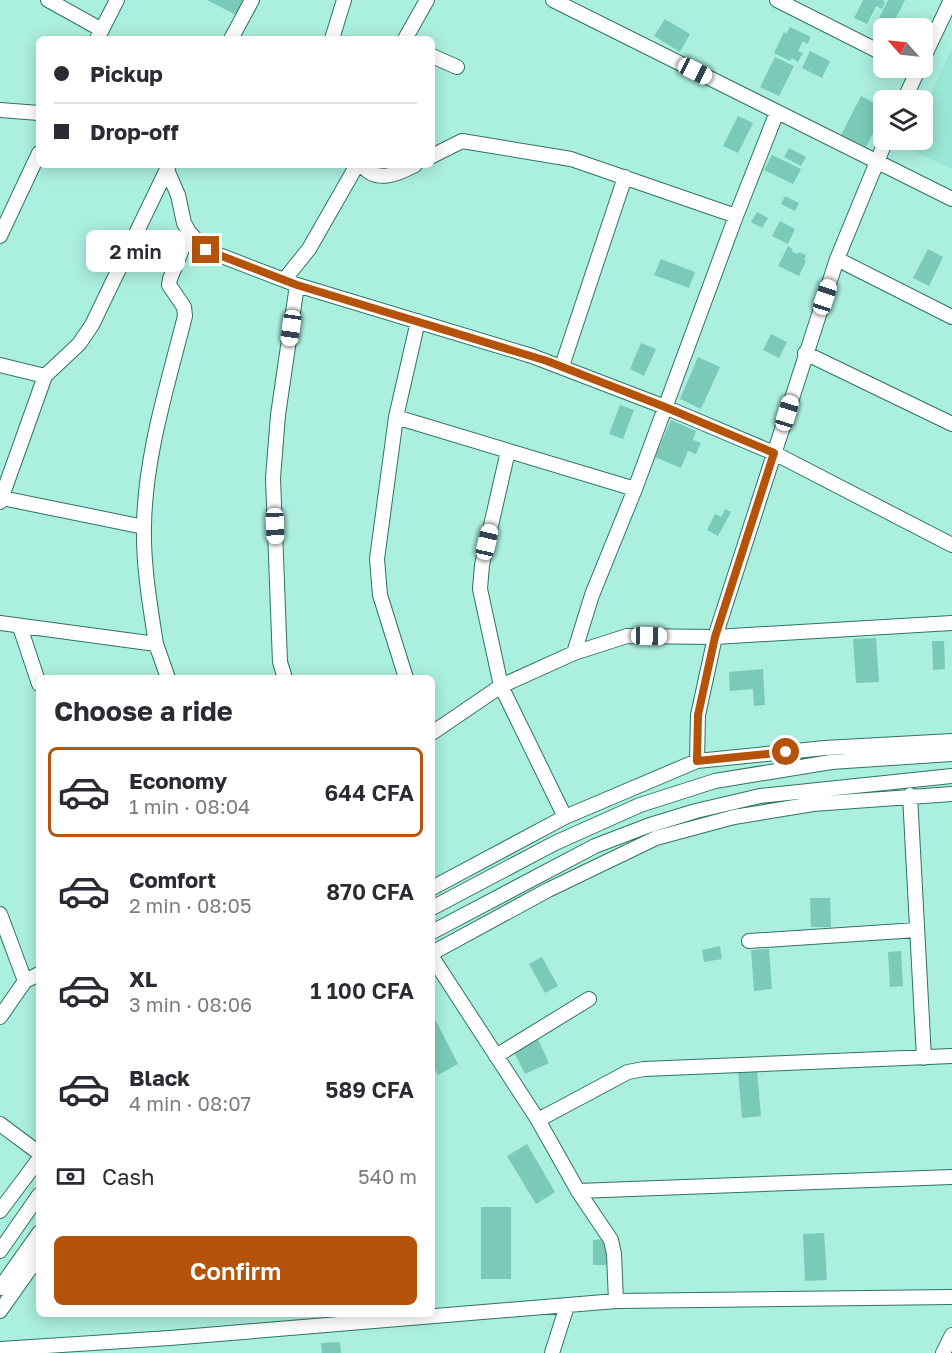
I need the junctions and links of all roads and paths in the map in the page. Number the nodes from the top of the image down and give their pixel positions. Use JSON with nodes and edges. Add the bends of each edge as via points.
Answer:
{"nodes":[{"id":1,"x":48,"y":0,"type":"edge"},
{"id":2,"x":117,"y":0,"type":"edge"},
{"id":3,"x":252,"y":0,"type":"edge"},
{"id":4,"x":344,"y":0,"type":"edge"},
{"id":5,"x":427,"y":0,"type":"edge"},
{"id":6,"x":553,"y":0,"type":"edge"},
{"id":7,"x":777,"y":0,"type":"edge"},
{"id":8,"x":951,"y":0,"type":"edge"},
{"id":9,"x":99,"y":34,"type":"edge"},
{"id":10,"x":933,"y":35,"type":"edge"},
{"id":11,"x":233,"y":36,"type":"edge"},
{"id":12,"x":333,"y":36,"type":"edge"},
{"id":13,"x":407,"y":36,"type":"edge"},
{"id":14,"x":873,"y":48,"type":"edge"},
{"id":15,"x":435,"y":57,"type":"edge"},
{"id":16,"x":457,"y":68,"type":"dead end"},
{"id":17,"x":0,"y":110,"type":"edge"},
{"id":18,"x":36,"y":112,"type":"edge"},
{"id":19,"x":777,"y":112,"type":"junction"},
{"id":20,"x":881,"y":150,"type":"edge"},
{"id":21,"x":435,"y":154,"type":"edge"},
{"id":22,"x":36,"y":159,"type":"edge"},
{"id":23,"x":876,"y":161,"type":"junction"},
{"id":24,"x":168,"y":168,"type":"edge"},
{"id":25,"x":355,"y":168,"type":"edge"},
{"id":26,"x":365,"y":168,"type":"edge"},
{"id":27,"x":409,"y":168,"type":"edge"},
{"id":28,"x":625,"y":177,"type":"junction"},
{"id":29,"x":952,"y":199,"type":"edge"},
{"id":30,"x":736,"y":216,"type":"junction"},
{"id":31,"x":189,"y":232,"type":"junction"},
{"id":32,"x":0,"y":236,"type":"edge"},
{"id":33,"x":837,"y":260,"type":"junction"},
{"id":34,"x":284,"y":280,"type":"junction"},
{"id":35,"x":297,"y":285,"type":"junction"},
{"id":36,"x":952,"y":317,"type":"edge"},
{"id":37,"x":418,"y":321,"type":"junction"},
{"id":38,"x":805,"y":354,"type":"junction"},
{"id":39,"x":0,"y":365,"type":"edge"},
{"id":40,"x":562,"y":366,"type":"junction"},
{"id":41,"x":45,"y":376,"type":"junction"},
{"id":42,"x":665,"y":407,"type":"junction"},
{"id":43,"x":396,"y":417,"type":"junction"},
{"id":44,"x":952,"y":424,"type":"edge"},
{"id":45,"x":508,"y":451,"type":"junction"},
{"id":46,"x":774,"y":453,"type":"junction"},
{"id":47,"x":635,"y":489,"type":"junction"},
{"id":48,"x":1,"y":500,"type":"edge"},
{"id":49,"x":144,"y":527,"type":"junction"},
{"id":50,"x":952,"y":545,"type":"edge"},
{"id":51,"x":0,"y":623,"type":"edge"},
{"id":52,"x":952,"y":623,"type":"edge"},
{"id":53,"x":20,"y":627,"type":"junction"},
{"id":54,"x":715,"y":637,"type":"junction"},
{"id":55,"x":156,"y":644,"type":"junction"},
{"id":56,"x":574,"y":652,"type":"junction"},
{"id":57,"x":36,"y":675,"type":"edge"},
{"id":58,"x":167,"y":675,"type":"edge"},
{"id":59,"x":284,"y":675,"type":"edge"},
{"id":60,"x":405,"y":675,"type":"edge"},
{"id":61,"x":501,"y":686,"type":"junction"},
{"id":62,"x":435,"y":731,"type":"edge"},
{"id":63,"x":952,"y":741,"type":"edge"},
{"id":64,"x":952,"y":754,"type":"edge"},
{"id":65,"x":697,"y":761,"type":"junction"},
{"id":66,"x":952,"y":776,"type":"edge"},
{"id":67,"x":952,"y":794,"type":"edge"},
{"id":68,"x":910,"y":795,"type":"junction"},
{"id":69,"x":565,"y":817,"type":"junction"},
{"id":70,"x":435,"y":886,"type":"edge"},
{"id":71,"x":435,"y":906,"type":"edge"},
{"id":72,"x":0,"y":914,"type":"edge"},
{"id":73,"x":435,"y":930,"type":"edge"},
{"id":74,"x":917,"y":930,"type":"junction"},
{"id":75,"x":749,"y":941,"type":"dead end"},
{"id":76,"x":435,"y":953,"type":"edge"},
{"id":77,"x":435,"y":960,"type":"edge"},
{"id":78,"x":36,"y":976,"type":"edge"},
{"id":79,"x":26,"y":981,"type":"junction"},
{"id":80,"x":588,"y":999,"type":"dead end"},
{"id":81,"x":0,"y":1017,"type":"edge"},
{"id":82,"x":496,"y":1056,"type":"junction"},
{"id":83,"x":952,"y":1056,"type":"edge"},
{"id":84,"x":924,"y":1058,"type":"junction"},
{"id":85,"x":538,"y":1120,"type":"junction"},
{"id":86,"x":0,"y":1124,"type":"edge"},
{"id":87,"x":36,"y":1151,"type":"edge"},
{"id":88,"x":36,"y":1163,"type":"edge"},
{"id":89,"x":952,"y":1177,"type":"edge"},
{"id":90,"x":578,"y":1191,"type":"junction"},
{"id":91,"x":36,"y":1199,"type":"edge"},
{"id":92,"x":0,"y":1211,"type":"edge"},
{"id":93,"x":36,"y":1237,"type":"edge"},
{"id":94,"x":0,"y":1251,"type":"edge"},
{"id":95,"x":36,"y":1260,"type":"edge"},
{"id":96,"x":0,"y":1288,"type":"edge"},
{"id":97,"x":952,"y":1297,"type":"edge"},
{"id":98,"x":616,"y":1301,"type":"junction"},
{"id":99,"x":567,"y":1306,"type":"junction"},
{"id":100,"x":0,"y":1311,"type":"edge"},
{"id":101,"x":431,"y":1317,"type":"edge"},
{"id":102,"x":435,"y":1317,"type":"edge"},
{"id":103,"x":952,"y":1335,"type":"edge"},
{"id":104,"x":170,"y":1338,"type":"junction"},
{"id":105,"x":0,"y":1348,"type":"edge"},
{"id":106,"x":81,"y":1349,"type":"edge"},
{"id":107,"x":168,"y":1353,"type":"edge"},
{"id":108,"x":552,"y":1353,"type":"edge"},
{"id":109,"x":944,"y":1353,"type":"edge"}],
"edges":[{"from":1,"to":9,"type":"street"},
{"from":2,"to":9,"type":"street"},
{"from":3,"to":11,"type":"street"},
{"from":4,"to":12,"type":"street"},
{"from":5,"to":13,"type":"street"},
{"from":6,"to":19,"type":"street"},
{"from":7,"to":14,"type":"street"},
{"from":8,"to":10,"type":"street"},
{"from":15,"to":16,"type":"street"},
{"from":17,"to":18,"type":"street"},
{"from":19,"to":23,"type":"street"},
{"from":19,"to":30,"type":"street"},
{"from":20,"to":23,"type":"street"},
{"from":21,"to":28,"type":"street","via":[[462,141],[572,159]]},
{"from":22,"to":32,"type":"street"},
{"from":23,"to":29,"type":"street"},
{"from":23,"to":33,"type":"street"},
{"from":24,"to":31,"type":"street"},
{"from":24,"to":41,"type":"street","via":[[92,325],[79,344]]},
{"from":25,"to":34,"type":"street","via":[[309,249]]},
{"from":26,"to":27,"type":"street","via":[[370,174],[384,176]]},
{"from":28,"to":30,"type":"street"},
{"from":28,"to":40,"type":"street"},
{"from":30,"to":42,"type":"street"},
{"from":31,"to":34,"type":"street","via":[[206,250]]},
{"from":31,"to":49,"type":"street","via":[[169,285],[184,307],[184,316],[155,438]]},
{"from":33,"to":36,"type":"street"},
{"from":33,"to":38,"type":"street"},
{"from":34,"to":35,"type":"street"},
{"from":35,"to":37,"type":"street"},
{"from":35,"to":59,"type":"street","via":[[273,478],[280,662]]},
{"from":37,"to":40,"type":"street"},
{"from":37,"to":43,"type":"street"},
{"from":38,"to":44,"type":"street"},
{"from":38,"to":46,"type":"street"},
{"from":39,"to":41,"type":"street"},
{"from":40,"to":42,"type":"street"},
{"from":41,"to":48,"type":"street"},
{"from":42,"to":46,"type":"street"},
{"from":42,"to":47,"type":"street"},
{"from":43,"to":45,"type":"street"},
{"from":43,"to":60,"type":"street","via":[[377,559],[380,595]]},
{"from":45,"to":47,"type":"street"},
{"from":45,"to":61,"type":"street","via":[[480,589]]},
{"from":46,"to":50,"type":"street"},
{"from":46,"to":54,"type":"street"},
{"from":47,"to":56,"type":"street","via":[[592,595]]},
{"from":48,"to":49,"type":"street"},
{"from":49,"to":55,"type":"street"},
{"from":51,"to":53,"type":"street"},
{"from":52,"to":54,"type":"street"},
{"from":53,"to":55,"type":"street"},
{"from":53,"to":57,"type":"street"},
{"from":54,"to":56,"type":"street","via":[[627,636]]},
{"from":54,"to":65,"type":"street","via":[[698,715]]},
{"from":55,"to":58,"type":"street"},
{"from":56,"to":61,"type":"street"},
{"from":61,"to":62,"type":"street"},
{"from":61,"to":69,"type":"street"},
{"from":63,"to":65,"type":"street"},
{"from":64,"to":71,"type":"street","via":[[831,762],[715,781],[640,805],[576,833]]},
{"from":65,"to":69,"type":"street"},
{"from":66,"to":73,"type":"street","via":[[760,796],[696,811],[595,846]]},
{"from":67,"to":68,"type":"street"},
{"from":68,"to":74,"type":"street"},
{"from":68,"to":76,"type":"street","via":[[745,815],[656,838],[548,890]]},
{"from":69,"to":70,"type":"street"},
{"from":72,"to":79,"type":"street"},
{"from":74,"to":75,"type":"street"},
{"from":74,"to":84,"type":"street"},
{"from":77,"to":82,"type":"street"},
{"from":78,"to":79,"type":"street"},
{"from":79,"to":81,"type":"street"},
{"from":80,"to":82,"type":"street"},
{"from":82,"to":85,"type":"street"},
{"from":83,"to":84,"type":"street"},
{"from":84,"to":85,"type":"street","via":[[644,1069],[628,1072]]},
{"from":85,"to":90,"type":"street"},
{"from":86,"to":87,"type":"street"},
{"from":88,"to":92,"type":"street"},
{"from":89,"to":90,"type":"street"},
{"from":90,"to":98,"type":"street","via":[[611,1240]]},
{"from":91,"to":94,"type":"street"},
{"from":93,"to":96,"type":"street"},
{"from":95,"to":100,"type":"street"},
{"from":97,"to":98,"type":"street"},
{"from":98,"to":99,"type":"street"},
{"from":99,"to":102,"type":"street"},
{"from":99,"to":108,"type":"street"},
{"from":101,"to":104,"type":"street"},
{"from":103,"to":109,"type":"street"},
{"from":104,"to":106,"type":"street"},
{"from":104,"to":107,"type":"street"},
{"from":105,"to":106,"type":"street"}]}
